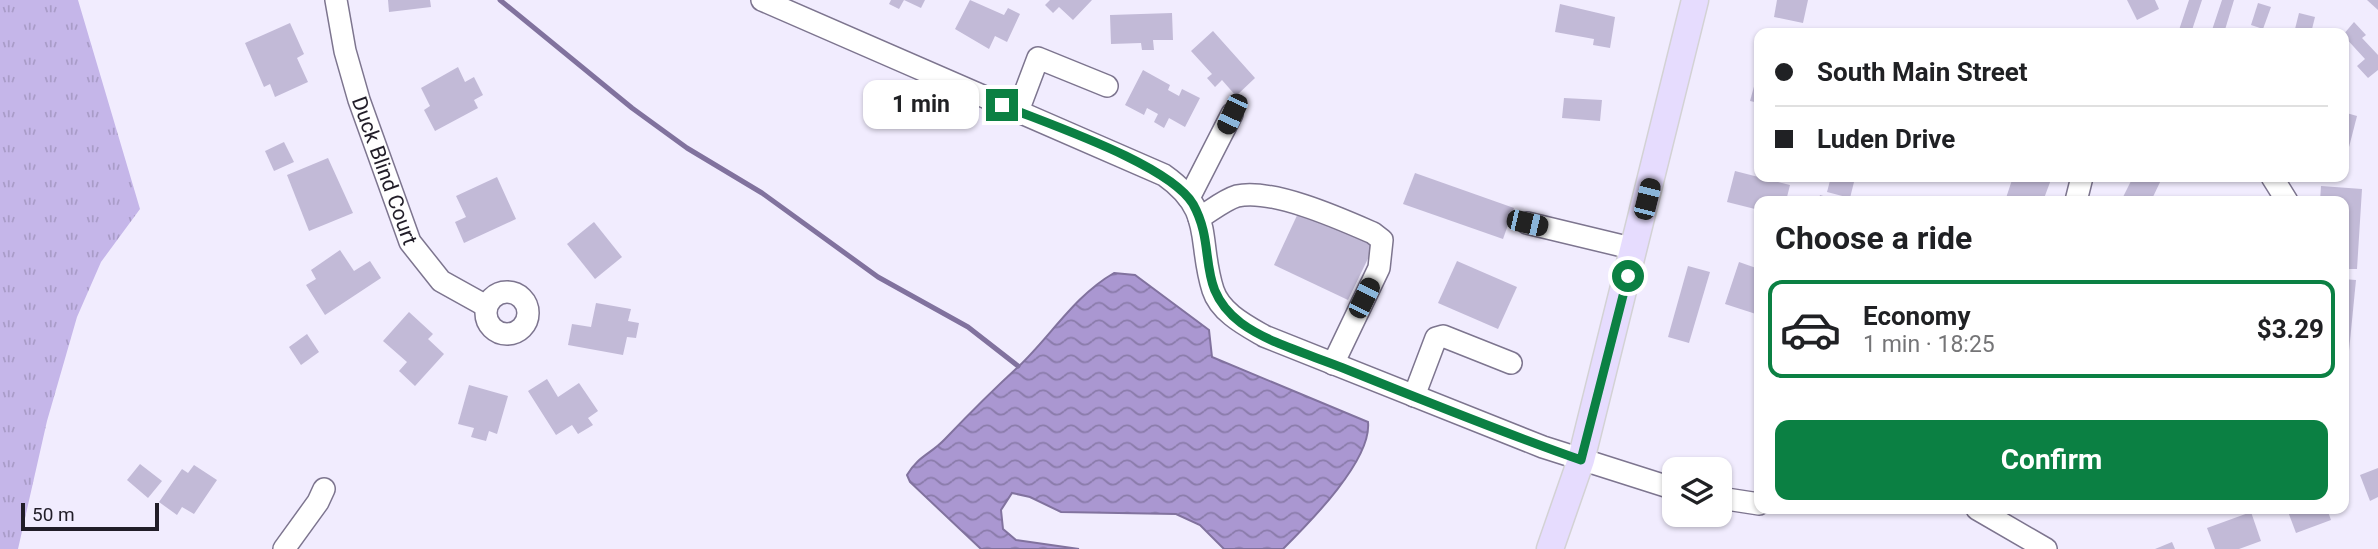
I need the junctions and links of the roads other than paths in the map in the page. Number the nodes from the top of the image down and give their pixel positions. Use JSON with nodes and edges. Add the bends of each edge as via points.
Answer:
{"nodes":[{"id":1,"x":336,"y":0,"type":"edge"},
{"id":2,"x":762,"y":0,"type":"edge"},
{"id":3,"x":1695,"y":0,"type":"edge"},
{"id":4,"x":1107,"y":86,"type":"dead end"},
{"id":5,"x":1018,"y":111,"type":"junction"},
{"id":6,"x":1232,"y":114,"type":"dead end"},
{"id":7,"x":1189,"y":198,"type":"junction"},
{"id":8,"x":1199,"y":218,"type":"junction"},
{"id":9,"x":1527,"y":223,"type":"dead end"},
{"id":10,"x":1634,"y":249,"type":"junction"},
{"id":11,"x":486,"y":306,"type":"dead end"},
{"id":12,"x":1511,"y":363,"type":"dead end"},
{"id":13,"x":1333,"y":364,"type":"junction"},
{"id":14,"x":1414,"y":396,"type":"junction"},
{"id":15,"x":1581,"y":460,"type":"junction"},
{"id":16,"x":1662,"y":485,"type":"edge"},
{"id":17,"x":324,"y":489,"type":"dead end"},
{"id":18,"x":1732,"y":500,"type":"edge"},
{"id":19,"x":1754,"y":503,"type":"edge"},
{"id":20,"x":1989,"y":514,"type":"edge"},
{"id":21,"x":284,"y":549,"type":"edge"},
{"id":22,"x":1550,"y":549,"type":"edge"},
{"id":23,"x":2046,"y":549,"type":"edge"}],
"edges":[{"from":1,"to":11,"type":"street","name":"Duck Blind Court","via":[[359,100],[410,242],[441,281]]},
{"from":2,"to":5,"type":"street"},
{"from":3,"to":10,"type":"main road"},
{"from":4,"to":5,"type":"street","via":[[1038,58]]},
{"from":5,"to":7,"type":"street","via":[[1164,175]]},
{"from":6,"to":7,"type":"street"},
{"from":7,"to":8,"type":"street"},
{"from":8,"to":13,"type":"street","via":[[1213,291],[1224,308],[1264,336]]},
{"from":8,"to":13,"type":"street","via":[[1237,196],[1251,195],[1304,205],[1382,240],[1379,268]]},
{"from":9,"to":10,"type":"street"},
{"from":10,"to":15,"type":"main road"},
{"from":12,"to":14,"type":"street","via":[[1443,336],[1436,338]]},
{"from":13,"to":14,"type":"street"},
{"from":14,"to":15,"type":"street"},
{"from":15,"to":16,"type":"street"},
{"from":15,"to":22,"type":"main road"},
{"from":17,"to":21,"type":"street"},
{"from":18,"to":19,"type":"street"},
{"from":20,"to":23,"type":"street"}]}
